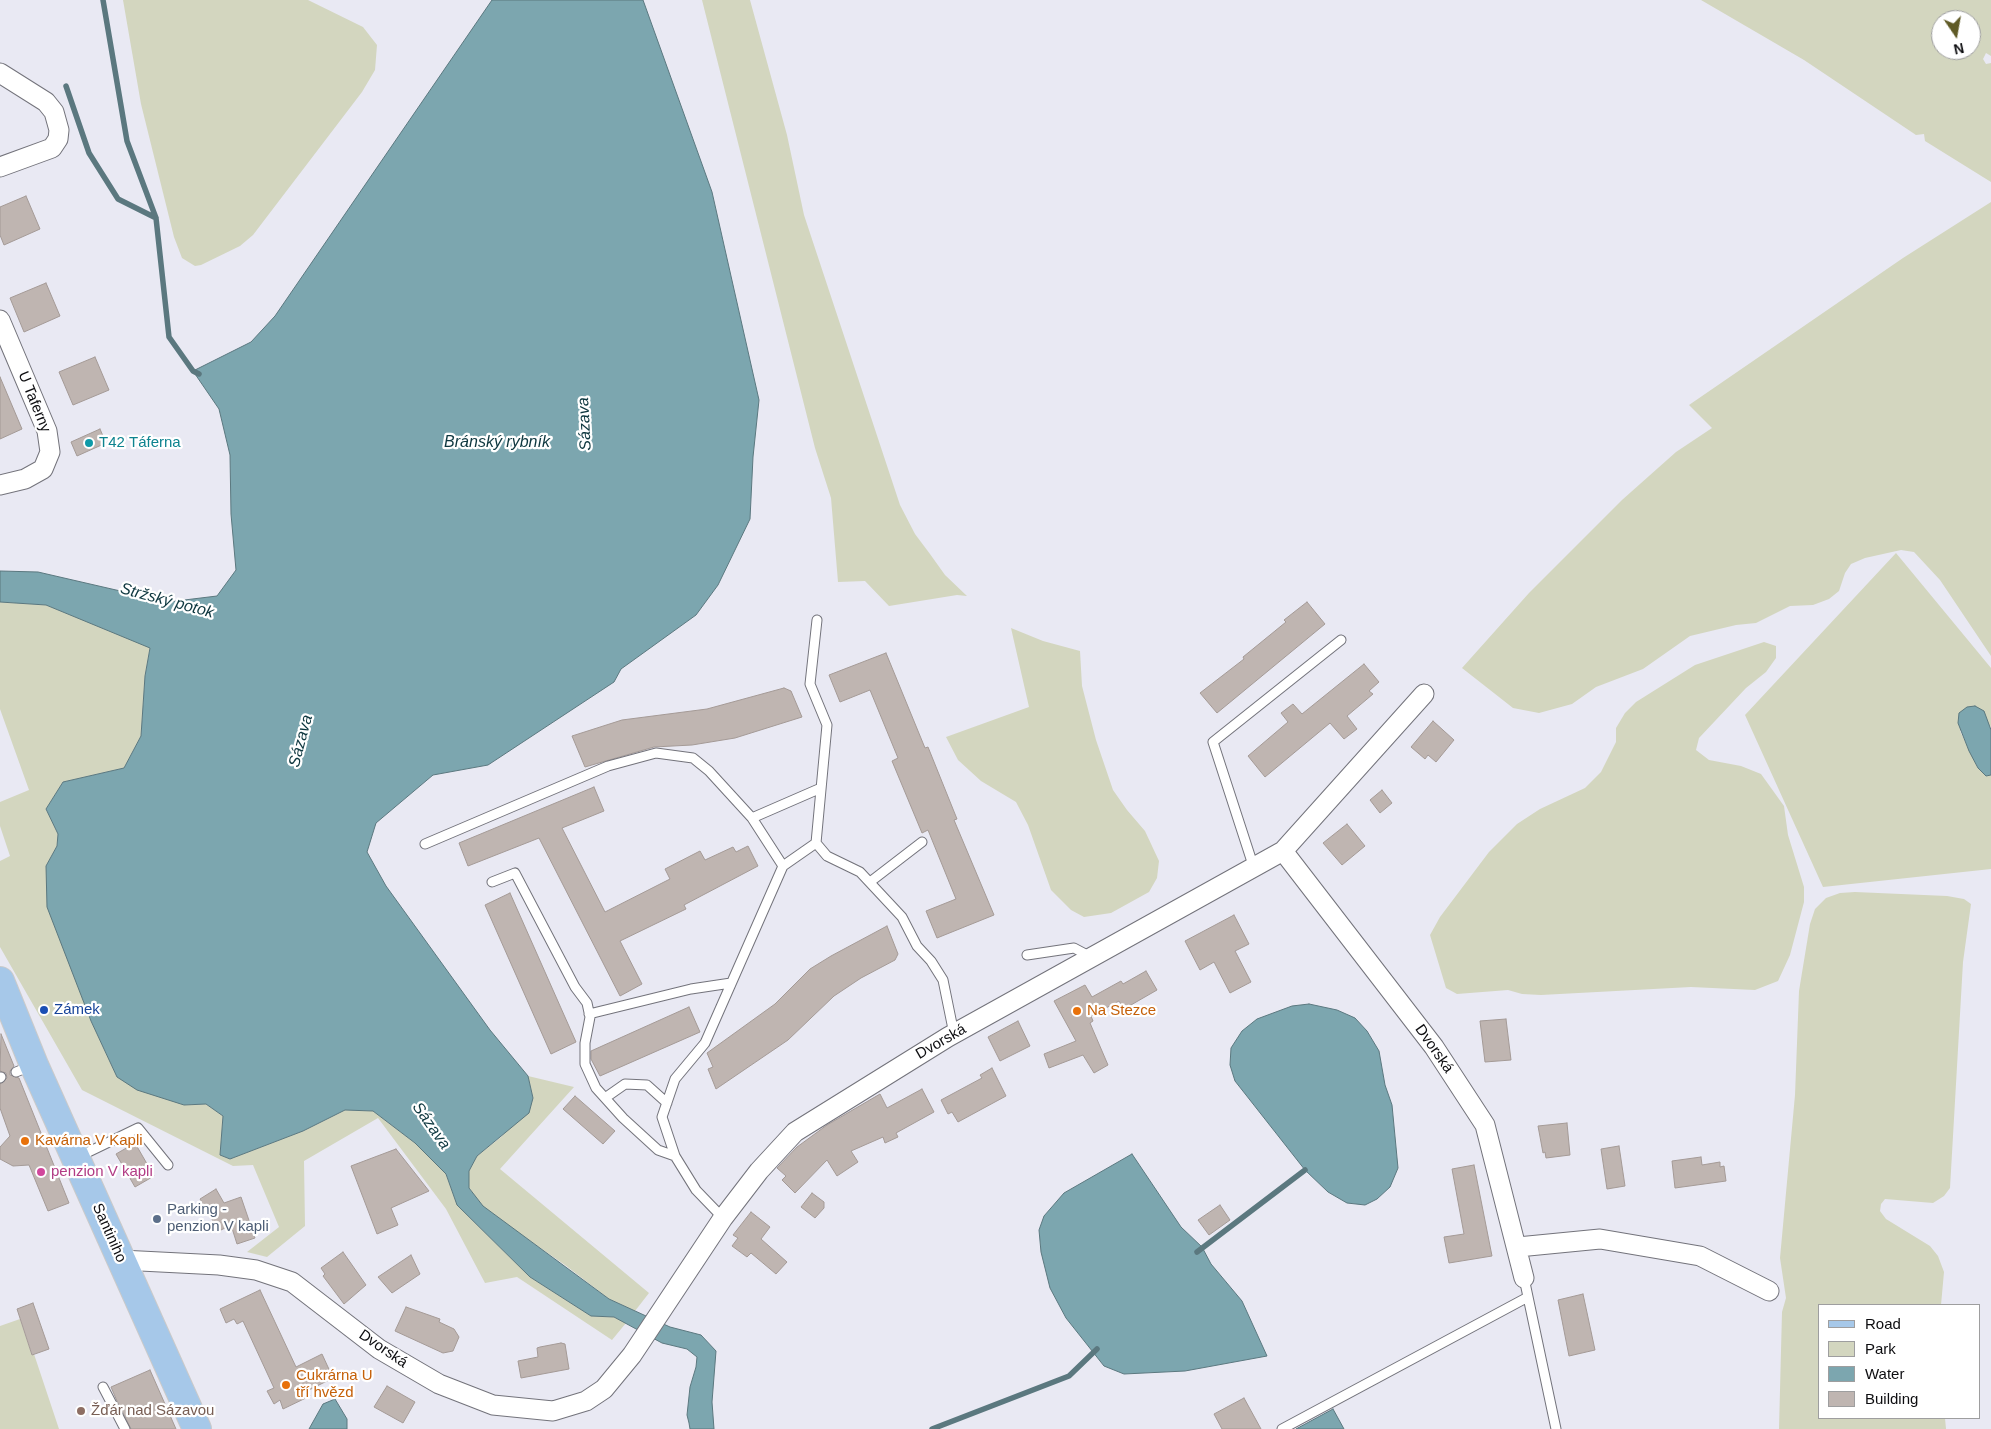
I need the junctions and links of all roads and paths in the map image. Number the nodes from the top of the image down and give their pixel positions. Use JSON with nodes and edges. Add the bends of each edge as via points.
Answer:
{"nodes":[{"id":1,"x":0,"y":73,"type":"edge"},
{"id":2,"x":0,"y":167,"type":"edge"},
{"id":3,"x":0,"y":320,"type":"edge"},
{"id":4,"x":0,"y":486,"type":"edge"},
{"id":5,"x":817,"y":620,"type":"dead end"},
{"id":6,"x":1341,"y":640,"type":"dead end"},
{"id":7,"x":1424,"y":694,"type":"dead end"},
{"id":8,"x":821,"y":788,"type":"junction"},
{"id":9,"x":752,"y":818,"type":"junction"},
{"id":10,"x":922,"y":842,"type":"dead end"},
{"id":11,"x":816,"y":843,"type":"junction"},
{"id":12,"x":426,"y":844,"type":"dead end"},
{"id":13,"x":1283,"y":851,"type":"junction"},
{"id":14,"x":783,"y":866,"type":"junction"},
{"id":15,"x":1254,"y":868,"type":"junction"},
{"id":16,"x":492,"y":882,"type":"dead end"},
{"id":17,"x":870,"y":882,"type":"junction"},
{"id":18,"x":1027,"y":955,"type":"dead end"},
{"id":19,"x":1092,"y":958,"type":"junction"},
{"id":20,"x":0,"y":981,"type":"edge"},
{"id":21,"x":731,"y":983,"type":"junction"},
{"id":22,"x":590,"y":1014,"type":"junction"},
{"id":23,"x":954,"y":1034,"type":"junction"},
{"id":24,"x":605,"y":1098,"type":"junction"},
{"id":25,"x":667,"y":1103,"type":"junction"},
{"id":26,"x":675,"y":1156,"type":"junction"},
{"id":27,"x":76,"y":1159,"type":"junction"},
{"id":28,"x":168,"y":1165,"type":"dead end"},
{"id":29,"x":723,"y":1218,"type":"junction"},
{"id":30,"x":1518,"y":1247,"type":"junction"},
{"id":31,"x":121,"y":1260,"type":"junction"},
{"id":32,"x":1524,"y":1278,"type":"joint"},
{"id":33,"x":1769,"y":1291,"type":"dead end"},
{"id":34,"x":1528,"y":1297,"type":"junction"},
{"id":35,"x":103,"y":1387,"type":"dead end"},
{"id":36,"x":124,"y":1429,"type":"edge"},
{"id":37,"x":197,"y":1429,"type":"edge"},
{"id":38,"x":1282,"y":1429,"type":"edge"},
{"id":39,"x":1556,"y":1429,"type":"edge"}],
"edges":[{"from":1,"to":2,"type":"street","via":[[46,102],[58,120],[58,139],[52,148]]},
{"from":3,"to":4,"type":"street","name":"U Taferny","via":[[47,431],[50,452],[43,469],[25,479]]},
{"from":5,"to":8,"type":"lane","via":[[810,684],[827,725]]},
{"from":6,"to":15,"type":"lane","via":[[1213,742]]},
{"from":7,"to":13,"type":"street","name":"Dvorská"},
{"from":8,"to":9,"type":"lane"},
{"from":8,"to":11,"type":"lane"},
{"from":9,"to":12,"type":"lane","via":[[693,758],[656,753],[608,766]]},
{"from":9,"to":14,"type":"lane"},
{"from":10,"to":17,"type":"lane"},
{"from":11,"to":14,"type":"lane"},
{"from":11,"to":17,"type":"lane","via":[[827,856],[860,872]]},
{"from":13,"to":15,"type":"street","name":"Dvorská"},
{"from":13,"to":30,"type":"street","name":"Dvorská","via":[[1434,1047],[1485,1125]]},
{"from":14,"to":21,"type":"lane"},
{"from":15,"to":19,"type":"street","name":"Dvorská"},
{"from":16,"to":22,"type":"lane","via":[[515,872]]},
{"from":17,"to":23,"type":"lane","via":[[902,917],[917,946],[943,980]]},
{"from":18,"to":19,"type":"lane","via":[[1074,948]]},
{"from":19,"to":23,"type":"street","name":"Dvorská"},
{"from":20,"to":27,"type":"main road","name":"Santiniho","via":[[25,1068]]},
{"from":21,"to":22,"type":"lane","via":[[691,989]]},
{"from":21,"to":25,"type":"lane","via":[[705,1044],[676,1079]]},
{"from":22,"to":24,"type":"lane","via":[[585,1064],[596,1088]]},
{"from":23,"to":29,"type":"street","name":"Dvorská","via":[[795,1132],[759,1171]]},
{"from":24,"to":25,"type":"lane","via":[[625,1084],[647,1085]]},
{"from":24,"to":26,"type":"lane","via":[[658,1150]]},
{"from":25,"to":26,"type":"lane","via":[[662,1117]]},
{"from":26,"to":29,"type":"lane","via":[[696,1190]]},
{"from":27,"to":28,"type":"lane","via":[[138,1128]]},
{"from":27,"to":31,"type":"main road","name":"Santiniho"},
{"from":29,"to":31,"type":"street","name":"Dvorská","via":[[632,1354],[604,1389],[586,1401],[553,1411],[492,1405],[439,1384],[379,1349],[292,1282],[256,1270],[219,1265]]},
{"from":30,"to":32,"type":"street","name":"Dvorská"},
{"from":30,"to":33,"type":"street","via":[[1600,1238],[1700,1256]]},
{"from":31,"to":37,"type":"main road","name":"Santiniho"},
{"from":32,"to":34,"type":"lane"},
{"from":34,"to":38,"type":"lane"},
{"from":34,"to":39,"type":"lane"},
{"from":35,"to":36,"type":"lane"}]}
